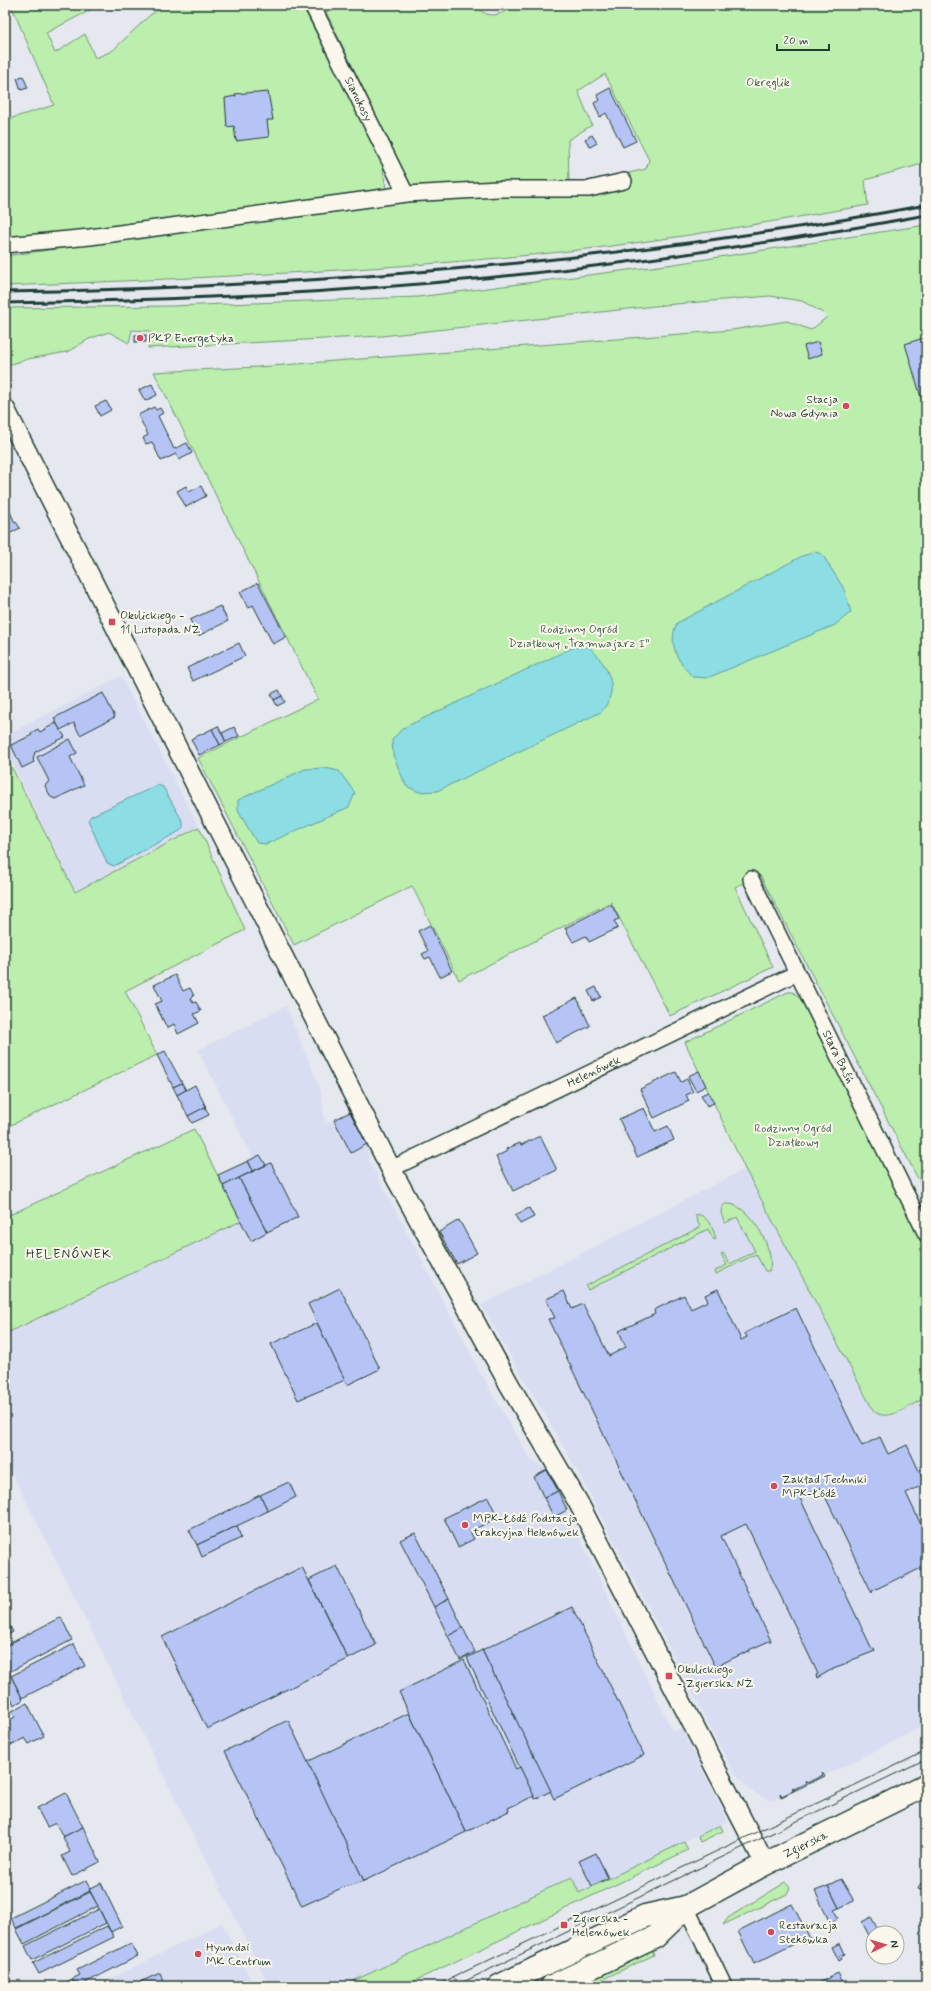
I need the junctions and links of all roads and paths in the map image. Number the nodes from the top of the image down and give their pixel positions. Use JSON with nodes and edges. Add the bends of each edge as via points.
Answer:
{"nodes":[{"id":1,"x":312,"y":5,"type":"edge"},
{"id":2,"x":624,"y":181,"type":"dead end"},
{"id":3,"x":406,"y":194,"type":"junction"},
{"id":4,"x":5,"y":245,"type":"edge"},
{"id":5,"x":5,"y":409,"type":"edge"},
{"id":6,"x":11,"y":435,"type":"edge"},
{"id":7,"x":751,"y":880,"type":"dead end"},
{"id":8,"x":797,"y":973,"type":"junction"},
{"id":9,"x":391,"y":1169,"type":"junction"},
{"id":10,"x":926,"y":1234,"type":"edge"},
{"id":11,"x":926,"y":1785,"type":"edge"},
{"id":12,"x":765,"y":1864,"type":"junction"},
{"id":13,"x":686,"y":1907,"type":"junction"},
{"id":14,"x":499,"y":1986,"type":"edge"},
{"id":15,"x":552,"y":1986,"type":"edge"},
{"id":16,"x":724,"y":1986,"type":"edge"}],
"edges":[{"from":1,"to":3,"type":"street","name":"Sianokosy"},
{"from":2,"to":3,"type":"street","via":[[590,189],[498,189]]},
{"from":3,"to":4,"type":"street","via":[[90,237]]},
{"from":5,"to":6,"type":"street"},
{"from":6,"to":9,"type":"street"},
{"from":7,"to":8,"type":"street","name":"Stara Baśń"},
{"from":8,"to":9,"type":"street","name":"Helenówek"},
{"from":8,"to":10,"type":"street","name":"Stara Baśń"},
{"from":9,"to":12,"type":"street","via":[[505,1378],[578,1502]]},
{"from":11,"to":12,"type":"main road","name":"Zgierska"},
{"from":12,"to":13,"type":"main road","name":"Zgierska"},
{"from":13,"to":14,"type":"main road","name":"Zgierska","via":[[645,1916]]},
{"from":13,"to":15,"type":"main road","name":"Zgierska","via":[[655,1937]]},
{"from":13,"to":16,"type":"street"}]}
